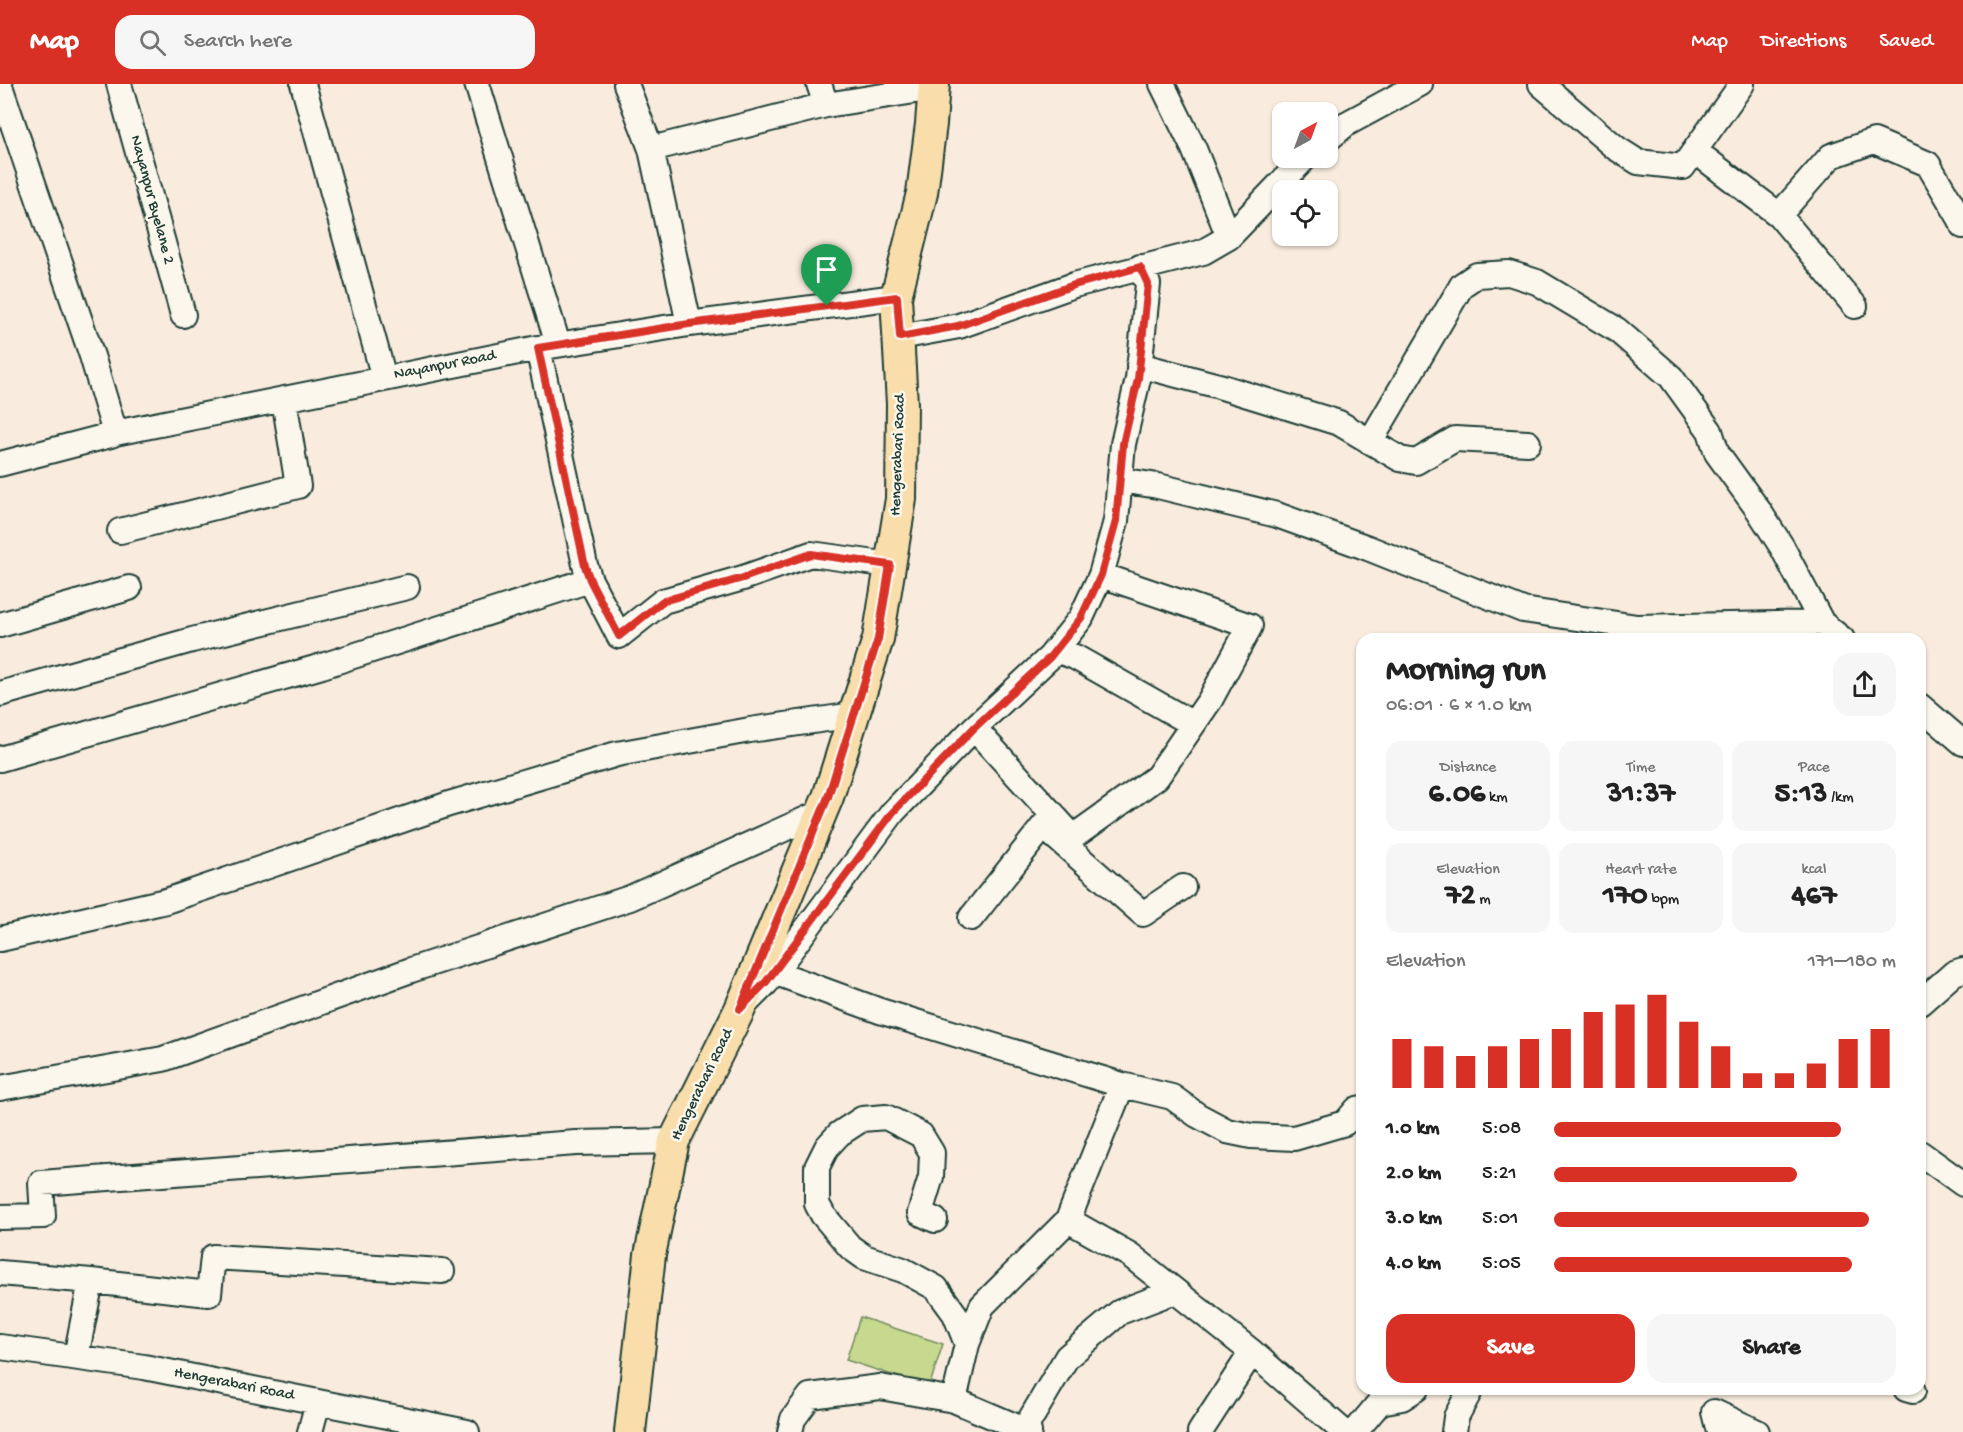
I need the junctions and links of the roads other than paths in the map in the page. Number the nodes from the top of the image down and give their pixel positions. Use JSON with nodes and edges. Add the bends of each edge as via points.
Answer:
{"nodes":[{"id":1,"x":119,"y":84,"type":"edge"},
{"id":2,"x":303,"y":84,"type":"edge"},
{"id":3,"x":477,"y":84,"type":"edge"},
{"id":4,"x":626,"y":84,"type":"edge"},
{"id":5,"x":1162,"y":84,"type":"edge"},
{"id":6,"x":1420,"y":84,"type":"edge"},
{"id":7,"x":1541,"y":84,"type":"edge"},
{"id":8,"x":1742,"y":84,"type":"edge"},
{"id":9,"x":0,"y":86,"type":"edge"},
{"id":10,"x":934,"y":86,"type":"edge"},
{"id":11,"x":822,"y":94,"type":"edge"},
{"id":12,"x":1338,"y":131,"type":"edge"},
{"id":13,"x":651,"y":149,"type":"junction"},
{"id":14,"x":1695,"y":151,"type":"junction"},
{"id":15,"x":1295,"y":168,"type":"edge"},
{"id":16,"x":1779,"y":215,"type":"junction"},
{"id":17,"x":1963,"y":226,"type":"edge"},
{"id":18,"x":1229,"y":237,"type":"junction"},
{"id":19,"x":1140,"y":267,"type":"junction"},
{"id":20,"x":897,"y":297,"type":"junction"},
{"id":21,"x":1855,"y":306,"type":"dead end"},
{"id":22,"x":183,"y":315,"type":"dead end"},
{"id":23,"x":689,"y":324,"type":"junction"},
{"id":24,"x":900,"y":337,"type":"junction"},
{"id":25,"x":548,"y":346,"type":"junction"},
{"id":26,"x":1139,"y":365,"type":"junction"},
{"id":27,"x":384,"y":378,"type":"junction"},
{"id":28,"x":284,"y":399,"type":"junction"},
{"id":29,"x":115,"y":433,"type":"junction"},
{"id":30,"x":1371,"y":442,"type":"junction"},
{"id":31,"x":1528,"y":443,"type":"dead end"},
{"id":32,"x":0,"y":464,"type":"edge"},
{"id":33,"x":1120,"y":480,"type":"junction"},
{"id":34,"x":120,"y":531,"type":"dead end"},
{"id":35,"x":890,"y":565,"type":"junction"},
{"id":36,"x":1101,"y":575,"type":"junction"},
{"id":37,"x":590,"y":580,"type":"junction"},
{"id":38,"x":407,"y":587,"type":"dead end"},
{"id":39,"x":129,"y":588,"type":"dead end"},
{"id":40,"x":1822,"y":622,"type":"junction"},
{"id":41,"x":0,"y":625,"type":"edge"},
{"id":42,"x":1835,"y":633,"type":"edge"},
{"id":43,"x":1056,"y":650,"type":"junction"},
{"id":44,"x":0,"y":694,"type":"edge"},
{"id":45,"x":1926,"y":711,"type":"edge"},
{"id":46,"x":854,"y":715,"type":"junction"},
{"id":47,"x":1193,"y":724,"type":"junction"},
{"id":48,"x":974,"y":728,"type":"junction"},
{"id":49,"x":1963,"y":743,"type":"edge"},
{"id":50,"x":0,"y":759,"type":"edge"},
{"id":51,"x":822,"y":812,"type":"junction"},
{"id":52,"x":1048,"y":820,"type":"junction"},
{"id":53,"x":1183,"y":887,"type":"dead end"},
{"id":54,"x":971,"y":918,"type":"dead end"},
{"id":55,"x":0,"y":939,"type":"edge"},
{"id":56,"x":1963,"y":970,"type":"edge"},
{"id":57,"x":774,"y":972,"type":"junction"},
{"id":58,"x":1926,"y":998,"type":"edge"},
{"id":59,"x":740,"y":1009,"type":"junction"},
{"id":60,"x":1122,"y":1085,"type":"junction"},
{"id":61,"x":0,"y":1088,"type":"edge"},
{"id":62,"x":1356,"y":1111,"type":"edge"},
{"id":63,"x":674,"y":1141,"type":"junction"},
{"id":64,"x":1926,"y":1157,"type":"edge"},
{"id":65,"x":1963,"y":1184,"type":"edge"},
{"id":66,"x":0,"y":1217,"type":"edge"},
{"id":67,"x":935,"y":1220,"type":"dead end"},
{"id":68,"x":1068,"y":1220,"type":"junction"},
{"id":69,"x":442,"y":1271,"type":"dead end"},
{"id":70,"x":0,"y":1272,"type":"edge"},
{"id":71,"x":91,"y":1281,"type":"junction"},
{"id":72,"x":1175,"y":1291,"type":"junction"},
{"id":73,"x":967,"y":1344,"type":"junction"},
{"id":74,"x":0,"y":1347,"type":"edge"},
{"id":75,"x":1252,"y":1352,"type":"junction"},
{"id":76,"x":76,"y":1357,"type":"junction"},
{"id":77,"x":1407,"y":1395,"type":"edge"},
{"id":78,"x":1467,"y":1395,"type":"edge"},
{"id":79,"x":954,"y":1400,"type":"junction"},
{"id":80,"x":318,"y":1402,"type":"junction"},
{"id":81,"x":1026,"y":1431,"type":"edge"},
{"id":82,"x":310,"y":1432,"type":"edge"},
{"id":83,"x":467,"y":1432,"type":"edge"},
{"id":84,"x":630,"y":1432,"type":"edge"},
{"id":85,"x":790,"y":1432,"type":"edge"},
{"id":86,"x":1200,"y":1432,"type":"edge"},
{"id":87,"x":1344,"y":1432,"type":"edge"},
{"id":88,"x":1355,"y":1432,"type":"edge"},
{"id":89,"x":1454,"y":1432,"type":"edge"},
{"id":90,"x":1719,"y":1432,"type":"edge"},
{"id":91,"x":1757,"y":1432,"type":"edge"}],
"edges":[{"from":1,"to":22,"type":"street","name":"Nayanpur Byelane 2"},
{"from":2,"to":27,"type":"street"},
{"from":3,"to":25,"type":"street"},
{"from":4,"to":13,"type":"street"},
{"from":5,"to":18,"type":"street","via":[[1194,149]]},
{"from":6,"to":12,"type":"street"},
{"from":7,"to":14,"type":"street","via":[[1638,162],[1683,167]]},
{"from":8,"to":14,"type":"street"},
{"from":9,"to":29,"type":"street"},
{"from":10,"to":11,"type":"street"},
{"from":10,"to":20,"type":"main road","name":"Hengerabari Road","via":[[922,193]]},
{"from":11,"to":13,"type":"street"},
{"from":13,"to":23,"type":"street"},
{"from":14,"to":16,"type":"street"},
{"from":15,"to":18,"type":"street"},
{"from":16,"to":17,"type":"street","via":[[1832,156],[1875,141],[1928,164]]},
{"from":16,"to":21,"type":"street"},
{"from":18,"to":19,"type":"street","via":[[1203,252]]},
{"from":19,"to":24,"type":"street","via":[[1074,285],[958,326]]},
{"from":19,"to":26,"type":"street","via":[[1148,284]]},
{"from":20,"to":23,"type":"street","name":"Nayanpur Road"},
{"from":20,"to":24,"type":"main road","name":"Hengerabari Road"},
{"from":23,"to":25,"type":"street","name":"Nayanpur Road"},
{"from":24,"to":35,"type":"main road","name":"Hengerabari Road","via":[[901,499]]},
{"from":25,"to":27,"type":"street","name":"Nayanpur Road"},
{"from":25,"to":37,"type":"street"},
{"from":26,"to":30,"type":"street","via":[[1339,423]]},
{"from":26,"to":33,"type":"street"},
{"from":27,"to":28,"type":"street","name":"Nayanpur Road"},
{"from":28,"to":29,"type":"street","name":"Nayanpur Road"},
{"from":28,"to":34,"type":"street","via":[[298,486]]},
{"from":29,"to":32,"type":"street","name":"Nayanpur Road"},
{"from":30,"to":31,"type":"street","via":[[1400,459],[1416,462],[1455,439]]},
{"from":30,"to":40,"type":"street","via":[[1462,285],[1477,274],[1509,273],[1537,282],[1617,330],[1671,377],[1710,431],[1717,453],[1782,547]]},
{"from":33,"to":36,"type":"street","via":[[1116,521]]},
{"from":33,"to":40,"type":"street","via":[[1277,515],[1523,610],[1637,627]]},
{"from":35,"to":37,"type":"street","via":[[811,554],[663,601],[619,636]]},
{"from":35,"to":46,"type":"main road","name":"Hengerabari Road","via":[[878,639]]},
{"from":36,"to":43,"type":"street","via":[[1081,618]]},
{"from":36,"to":47,"type":"street","via":[[1250,626]]},
{"from":37,"to":50,"type":"street","via":[[322,666]]},
{"from":38,"to":44,"type":"street","via":[[192,639]]},
{"from":39,"to":41,"type":"street"},
{"from":40,"to":42,"type":"street"},
{"from":43,"to":47,"type":"street"},
{"from":43,"to":48,"type":"street"},
{"from":45,"to":49,"type":"street"},
{"from":46,"to":51,"type":"main road","name":"Hengerabari Road"},
{"from":46,"to":55,"type":"street","via":[[617,754],[449,804],[166,901]]},
{"from":47,"to":52,"type":"street","via":[[1157,777],[1073,837]]},
{"from":48,"to":52,"type":"street"},
{"from":48,"to":57,"type":"street","via":[[893,812]]},
{"from":51,"to":59,"type":"main road","name":"Hengerabari Road"},
{"from":51,"to":61,"type":"street","via":[[630,898],[411,970],[163,1059]]},
{"from":52,"to":53,"type":"street","via":[[1143,915]]},
{"from":52,"to":54,"type":"street"},
{"from":56,"to":58,"type":"street"},
{"from":57,"to":59,"type":"street"},
{"from":57,"to":60,"type":"street","via":[[880,1011]]},
{"from":59,"to":63,"type":"main road","name":"Hengerabari Road"},
{"from":60,"to":62,"type":"street","via":[[1172,1097],[1227,1131],[1251,1136],[1294,1138],[1345,1123]]},
{"from":60,"to":68,"type":"street"},
{"from":63,"to":66,"type":"street","via":[[576,1143],[41,1183],[43,1216]]},
{"from":63,"to":84,"type":"main road","name":"Hengerabari Road","via":[[650,1255]]},
{"from":64,"to":65,"type":"street"},
{"from":67,"to":73,"type":"street","via":[[920,1213],[931,1177],[932,1153],[921,1135],[886,1117],[862,1119],[827,1147],[817,1167],[817,1204],[823,1215],[850,1247],[864,1257],[903,1270],[936,1288],[956,1314]]},
{"from":68,"to":72,"type":"street","via":[[1130,1255]]},
{"from":68,"to":73,"type":"street","via":[[982,1306]]},
{"from":69,"to":71,"type":"street","via":[[213,1257],[209,1294]]},
{"from":70,"to":71,"type":"street"},
{"from":71,"to":76,"type":"street"},
{"from":72,"to":75,"type":"street"},
{"from":72,"to":81,"type":"street","via":[[1120,1312],[1067,1357]]},
{"from":73,"to":79,"type":"street"},
{"from":74,"to":76,"type":"street","name":"Hengerabari Road"},
{"from":75,"to":86,"type":"street"},
{"from":75,"to":87,"type":"street"},
{"from":76,"to":80,"type":"street","name":"Hengerabari Road","via":[[144,1366]]},
{"from":77,"to":88,"type":"street","via":[[1380,1402]]},
{"from":78,"to":89,"type":"street","via":[[1456,1417]]},
{"from":79,"to":81,"type":"street"},
{"from":79,"to":85,"type":"street","via":[[880,1387],[810,1396],[793,1419]]},
{"from":80,"to":82,"type":"street"},
{"from":80,"to":83,"type":"street","name":"Hengerabari Road"},
{"from":90,"to":91,"type":"street","via":[[1713,1412]]}]}
